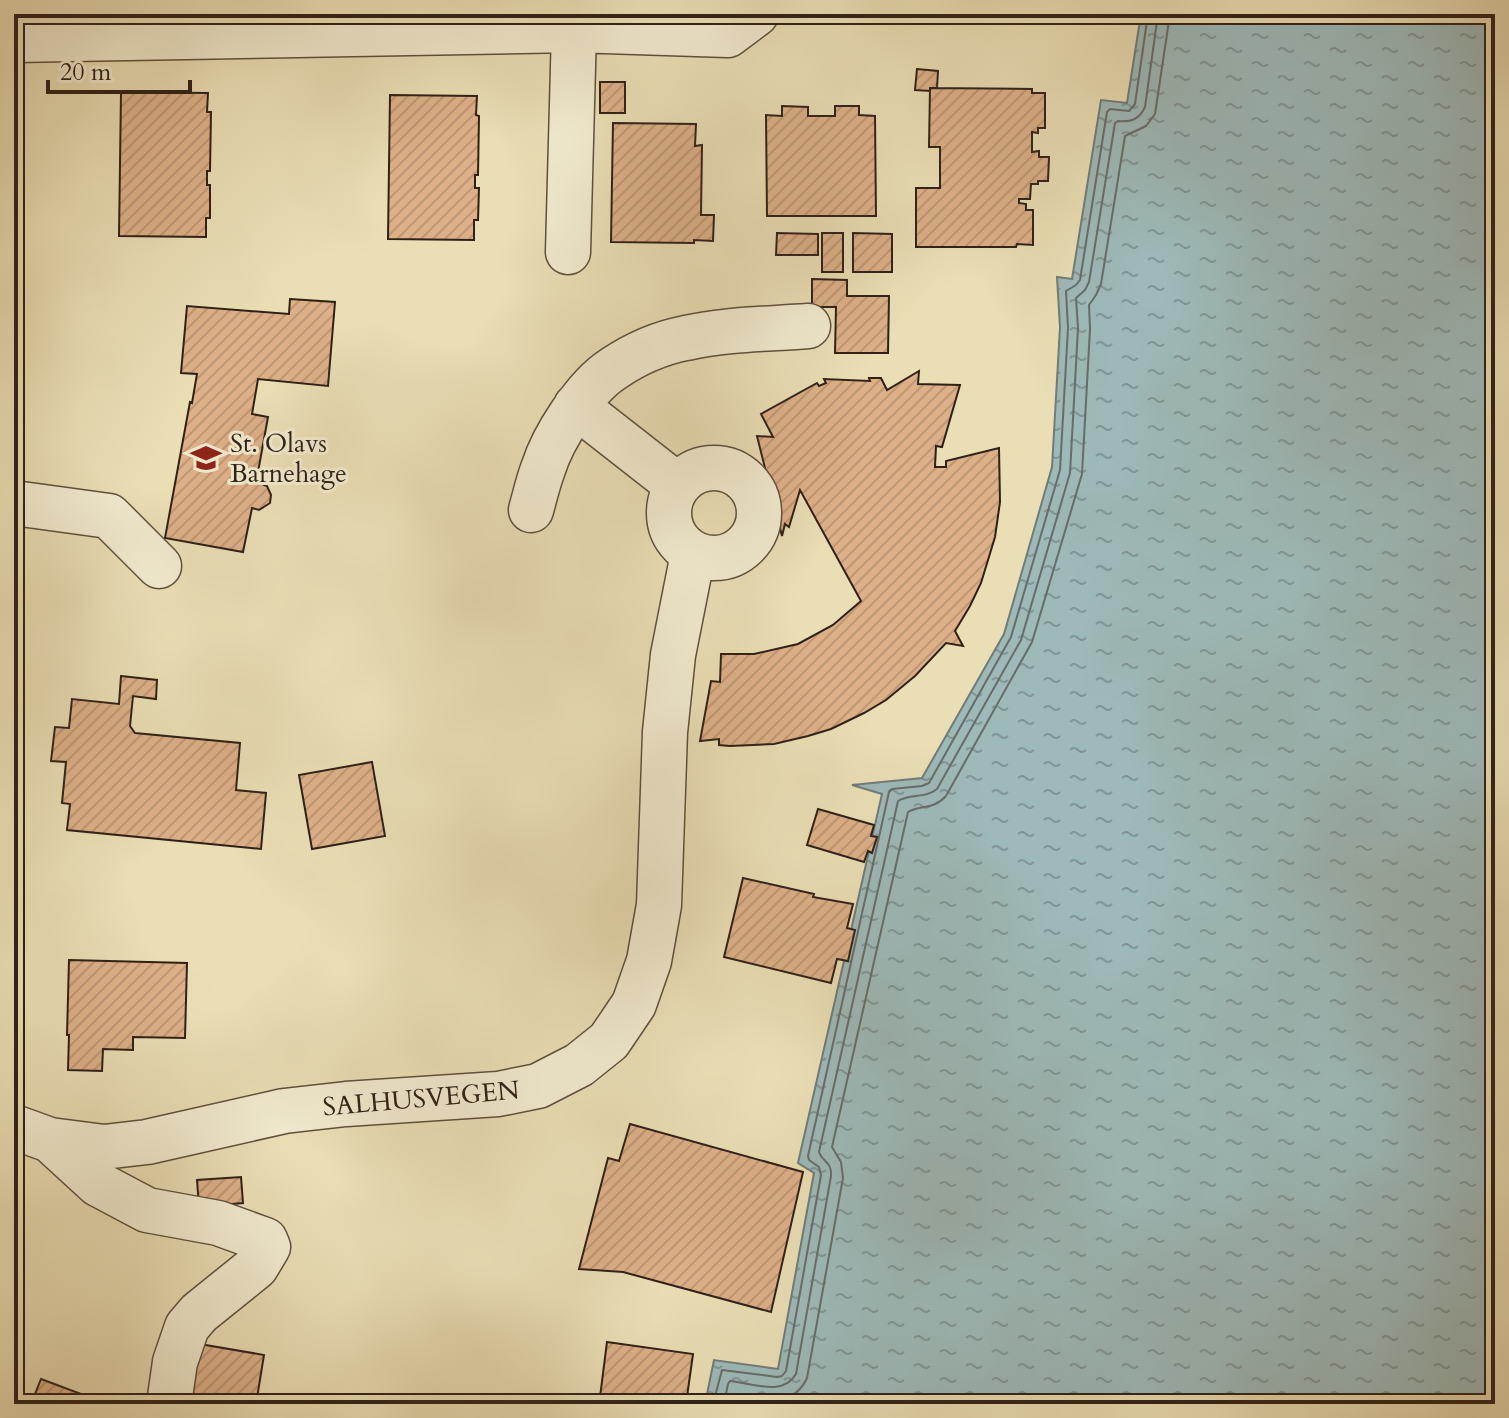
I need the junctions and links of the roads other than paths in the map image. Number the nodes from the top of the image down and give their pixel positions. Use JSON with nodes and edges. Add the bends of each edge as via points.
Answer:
{"nodes":[{"id":1,"x":756,"y":14,"type":"edge"},
{"id":2,"x":574,"y":30,"type":"junction"},
{"id":3,"x":14,"y":40,"type":"edge"},
{"id":4,"x":568,"y":252,"type":"dead end"},
{"id":5,"x":808,"y":326,"type":"dead end"},
{"id":6,"x":576,"y":406,"type":"junction"},
{"id":7,"x":677,"y":485,"type":"junction"},
{"id":8,"x":14,"y":503,"type":"edge"},
{"id":9,"x":531,"y":510,"type":"dead end"},
{"id":10,"x":693,"y":554,"type":"junction"},
{"id":11,"x":159,"y":566,"type":"dead end"},
{"id":12,"x":32,"y":1134,"type":"edge"},
{"id":13,"x":169,"y":1404,"type":"edge"}],
"edges":[{"from":1,"to":2,"type":"street","via":[[728,35]]},
{"from":2,"to":3,"type":"street"},
{"from":2,"to":4,"type":"street"},
{"from":5,"to":6,"type":"street","via":[[687,337],[648,349],[610,371]]},
{"from":6,"to":7,"type":"street"},
{"from":6,"to":9,"type":"street","via":[[543,466]]},
{"from":7,"to":10,"type":"street","via":[[668,516],[680,544]]},
{"from":7,"to":10,"type":"street","via":[[689,474],[711,467],[727,469],[749,483],[757,497],[760,515],[748,544],[720,559]]},
{"from":8,"to":11,"type":"street","via":[[109,516]]},
{"from":10,"to":12,"type":"street","name":"SALHUSVEGEN","via":[[673,655],[665,732],[659,905],[649,961],[634,1004],[609,1041],[579,1065],[538,1086],[498,1094],[284,1111],[104,1147]]},
{"from":12,"to":13,"type":"street","via":[[98,1184],[147,1210],[218,1223],[265,1240],[268,1247],[256,1267],[187,1327]]}]}
